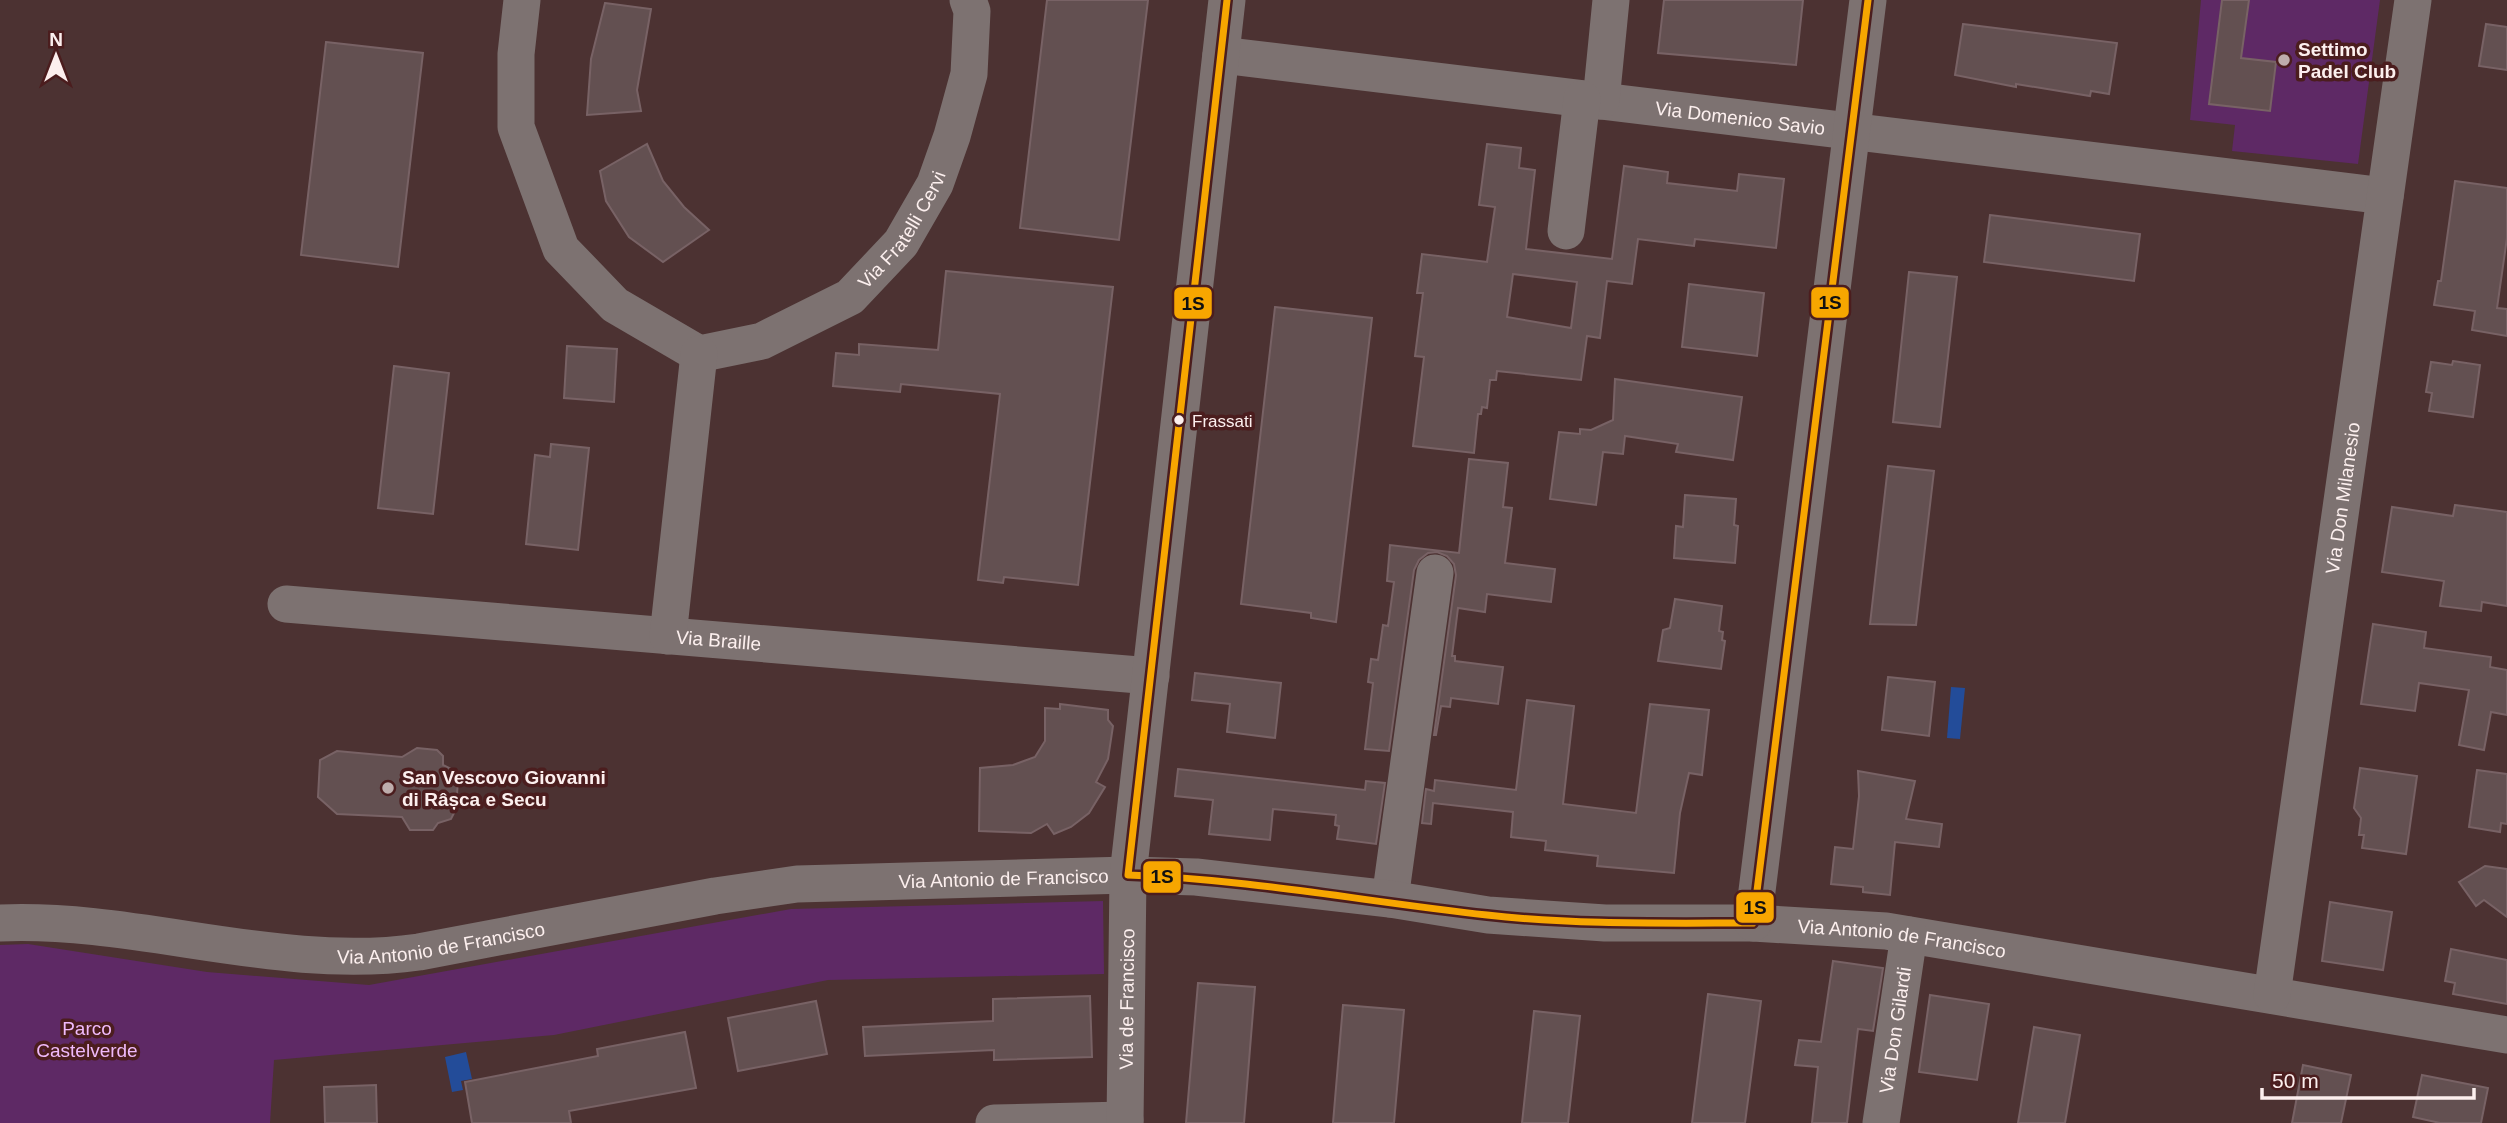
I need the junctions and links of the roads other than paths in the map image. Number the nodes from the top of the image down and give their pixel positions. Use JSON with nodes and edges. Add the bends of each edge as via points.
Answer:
{"nodes":[{"id":1,"x":522,"y":0,"type":"edge"},
{"id":2,"x":968,"y":0,"type":"edge"},
{"id":3,"x":1227,"y":0,"type":"edge"},
{"id":4,"x":1611,"y":0,"type":"edge"},
{"id":5,"x":1868,"y":0,"type":"edge"},
{"id":6,"x":2413,"y":0,"type":"edge"},
{"id":7,"x":1221,"y":55,"type":"junction"},
{"id":8,"x":1592,"y":100,"type":"junction"},
{"id":9,"x":1853,"y":132,"type":"junction"},
{"id":10,"x":2385,"y":196,"type":"junction"},
{"id":11,"x":1566,"y":231,"type":"dead end"},
{"id":12,"x":699,"y":354,"type":"junction"},
{"id":13,"x":1435,"y":573,"type":"dead end"},
{"id":14,"x":286,"y":604,"type":"dead end"},
{"id":15,"x":668,"y":636,"type":"junction"},
{"id":16,"x":1151,"y":676,"type":"junction"},
{"id":17,"x":1128,"y":875,"type":"junction"},
{"id":18,"x":1390,"y":899,"type":"junction"},
{"id":19,"x":0,"y":923,"type":"edge"},
{"id":20,"x":1753,"y":923,"type":"junction"},
{"id":21,"x":1909,"y":935,"type":"junction"},
{"id":22,"x":2272,"y":995,"type":"junction"},
{"id":23,"x":2507,"y":1035,"type":"edge"},
{"id":24,"x":1125,"y":1122,"type":"edge"},
{"id":25,"x":994,"y":1123,"type":"edge"},
{"id":26,"x":1881,"y":1123,"type":"edge"}],
"edges":[{"from":1,"to":12,"type":"street","via":[[516,127],[561,249],[615,305]]},
{"from":2,"to":12,"type":"street","name":"Via Fratelli Cervi","via":[[972,11],[969,74],[952,136],[935,184],[901,243],[850,297],[762,341]]},
{"from":3,"to":7,"type":"street","name":"Via de Francisco"},
{"from":4,"to":8,"type":"street"},
{"from":5,"to":9,"type":"street"},
{"from":6,"to":10,"type":"street","name":"Via Don Milanesio"},
{"from":7,"to":8,"type":"street","name":"Via Domenico Savio"},
{"from":7,"to":16,"type":"street","name":"Via de Francisco"},
{"from":8,"to":9,"type":"street","name":"Via Domenico Savio"},
{"from":8,"to":11,"type":"street"},
{"from":9,"to":10,"type":"street","name":"Via Domenico Savio"},
{"from":9,"to":20,"type":"street"},
{"from":10,"to":22,"type":"street","name":"Via Don Milanesio"},
{"from":12,"to":15,"type":"street"},
{"from":13,"to":18,"type":"street"},
{"from":14,"to":15,"type":"street","name":"Via Braille"},
{"from":15,"to":16,"type":"street","name":"Via Braille"},
{"from":16,"to":17,"type":"street","name":"Via de Francisco"},
{"from":17,"to":18,"type":"street","name":"Via Antonio de Francisco","via":[[1196,877]]},
{"from":17,"to":19,"type":"street","name":"Via Antonio de Francisco","via":[[797,884],[371,958],[280,953],[45,922]]},
{"from":17,"to":24,"type":"street","name":"Via de Francisco"},
{"from":18,"to":20,"type":"street","name":"Via Antonio de Francisco","via":[[1488,915],[1605,923]]},
{"from":20,"to":21,"type":"street","name":"Via Antonio de Francisco"},
{"from":21,"to":22,"type":"street","name":"Via Antonio de Francisco"},
{"from":21,"to":26,"type":"street","name":"Via Don Gilardi"},
{"from":22,"to":23,"type":"street","name":"Via Antonio de Francisco"},
{"from":24,"to":25,"type":"street"}]}
